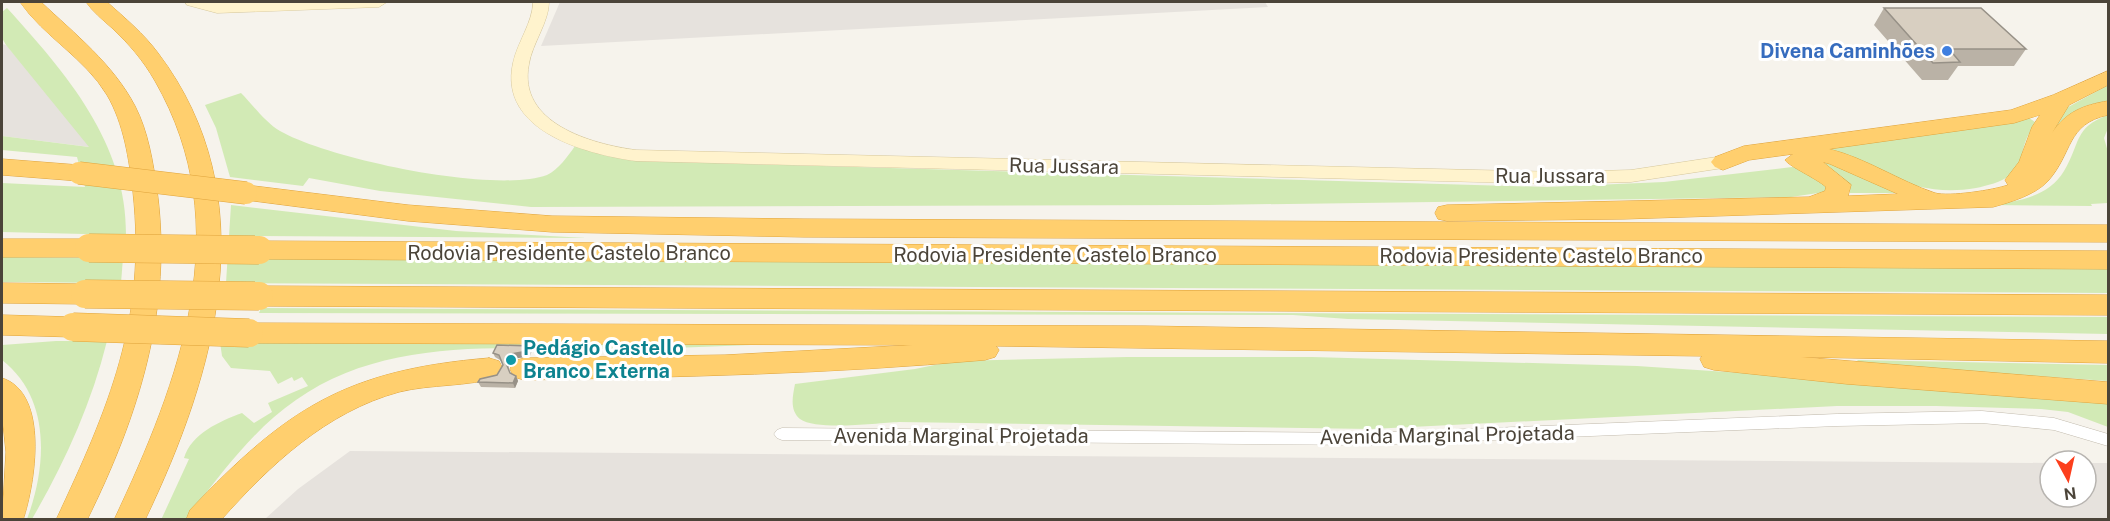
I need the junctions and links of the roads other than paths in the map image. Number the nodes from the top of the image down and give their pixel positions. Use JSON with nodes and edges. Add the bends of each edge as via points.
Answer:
{"nodes":[{"id":1,"x":30,"y":2,"type":"edge"},
{"id":2,"x":96,"y":2,"type":"edge"},
{"id":3,"x":192,"y":2,"type":"edge"},
{"id":4,"x":379,"y":2,"type":"edge"},
{"id":5,"x":541,"y":2,"type":"edge"},
{"id":6,"x":2109,"y":77,"type":"edge"},
{"id":7,"x":2061,"y":100,"type":"junction"},
{"id":8,"x":2109,"y":108,"type":"edge"},
{"id":9,"x":1776,"y":148,"type":"junction"},
{"id":10,"x":1722,"y":162,"type":"junction"},
{"id":11,"x":2,"y":167,"type":"edge"},
{"id":12,"x":1993,"y":199,"type":"junction"},
{"id":13,"x":1950,"y":202,"type":"junction"},
{"id":14,"x":1808,"y":205,"type":"junction"},
{"id":15,"x":1161,"y":229,"type":"junction"},
{"id":16,"x":1692,"y":231,"type":"junction"},
{"id":17,"x":2109,"y":234,"type":"edge"},
{"id":18,"x":2,"y":248,"type":"edge"},
{"id":19,"x":2109,"y":248,"type":"edge"},
{"id":20,"x":2109,"y":260,"type":"edge"},
{"id":21,"x":2,"y":293,"type":"edge"},
{"id":22,"x":2109,"y":305,"type":"edge"},
{"id":23,"x":2,"y":325,"type":"edge"},
{"id":24,"x":1055,"y":336,"type":"junction"},
{"id":25,"x":1544,"y":340,"type":"junction"},
{"id":26,"x":2109,"y":352,"type":"edge"},
{"id":27,"x":489,"y":369,"type":"dead end"},
{"id":28,"x":524,"y":369,"type":"dead end"},
{"id":29,"x":2,"y":388,"type":"edge"},
{"id":30,"x":2109,"y":393,"type":"edge"},
{"id":31,"x":782,"y":434,"type":"dead end"},
{"id":32,"x":2109,"y":440,"type":"edge"},
{"id":33,"x":7,"y":519,"type":"edge"},
{"id":34,"x":71,"y":519,"type":"edge"},
{"id":35,"x":129,"y":519,"type":"edge"},
{"id":36,"x":201,"y":519,"type":"edge"}],
"edges":[{"from":1,"to":34,"type":"highway","via":[[98,71],[123,104],[135,132],[148,203],[150,276],[137,361],[117,421]]},
{"from":2,"to":35,"type":"highway","via":[[137,42],[171,90],[200,164],[209,212],[202,315],[189,371],[168,432]]},
{"from":3,"to":4,"type":"main road","via":[[238,8]]},
{"from":5,"to":10,"type":"main road","name":"Rua Jussara","via":[[520,71],[522,95],[550,128],[584,145],[613,153],[1561,178],[1631,176]]},
{"from":6,"to":7,"type":"highway"},
{"from":7,"to":9,"type":"highway","via":[[2005,117]]},
{"from":7,"to":12,"type":"highway","via":[[2043,127],[2024,173]]},
{"from":8,"to":12,"type":"highway","via":[[2073,120],[2063,130],[2040,176]]},
{"from":9,"to":10,"type":"highway","via":[[1744,153]]},
{"from":9,"to":13,"type":"highway","via":[[1838,158],[1900,188]]},
{"from":10,"to":14,"type":"highway","via":[[1780,156],[1821,170],[1839,185],[1836,196]]},
{"from":11,"to":15,"type":"highway","bridge":true,"via":[[408,213],[552,224]]},
{"from":12,"to":13,"type":"highway"},
{"from":13,"to":14,"type":"highway"},
{"from":14,"to":15,"type":"highway","via":[[1270,216]]},
{"from":15,"to":16,"type":"highway"},
{"from":16,"to":17,"type":"highway"},
{"from":16,"to":19,"type":"highway","via":[[1746,237]]},
{"from":18,"to":20,"type":"highway","name":"Rodovia Presidente Castelo Branco","bridge":true},
{"from":21,"to":22,"type":"highway","bridge":true},
{"from":23,"to":24,"type":"highway","bridge":true,"via":[[249,333]]},
{"from":24,"to":25,"type":"highway"},
{"from":24,"to":28,"type":"highway","via":[[1004,347],[890,358],[725,366]]},
{"from":25,"to":26,"type":"highway"},
{"from":25,"to":30,"type":"highway","via":[[1847,373]]},
{"from":27,"to":36,"type":"highway","via":[[406,379],[324,410],[281,439]]},
{"from":29,"to":33,"type":"highway","via":[[12,400],[21,449]]},
{"from":31,"to":32,"type":"street","name":"Avenida Marginal Projetada","via":[[1369,439],[1982,417],[2054,424]]}]}
